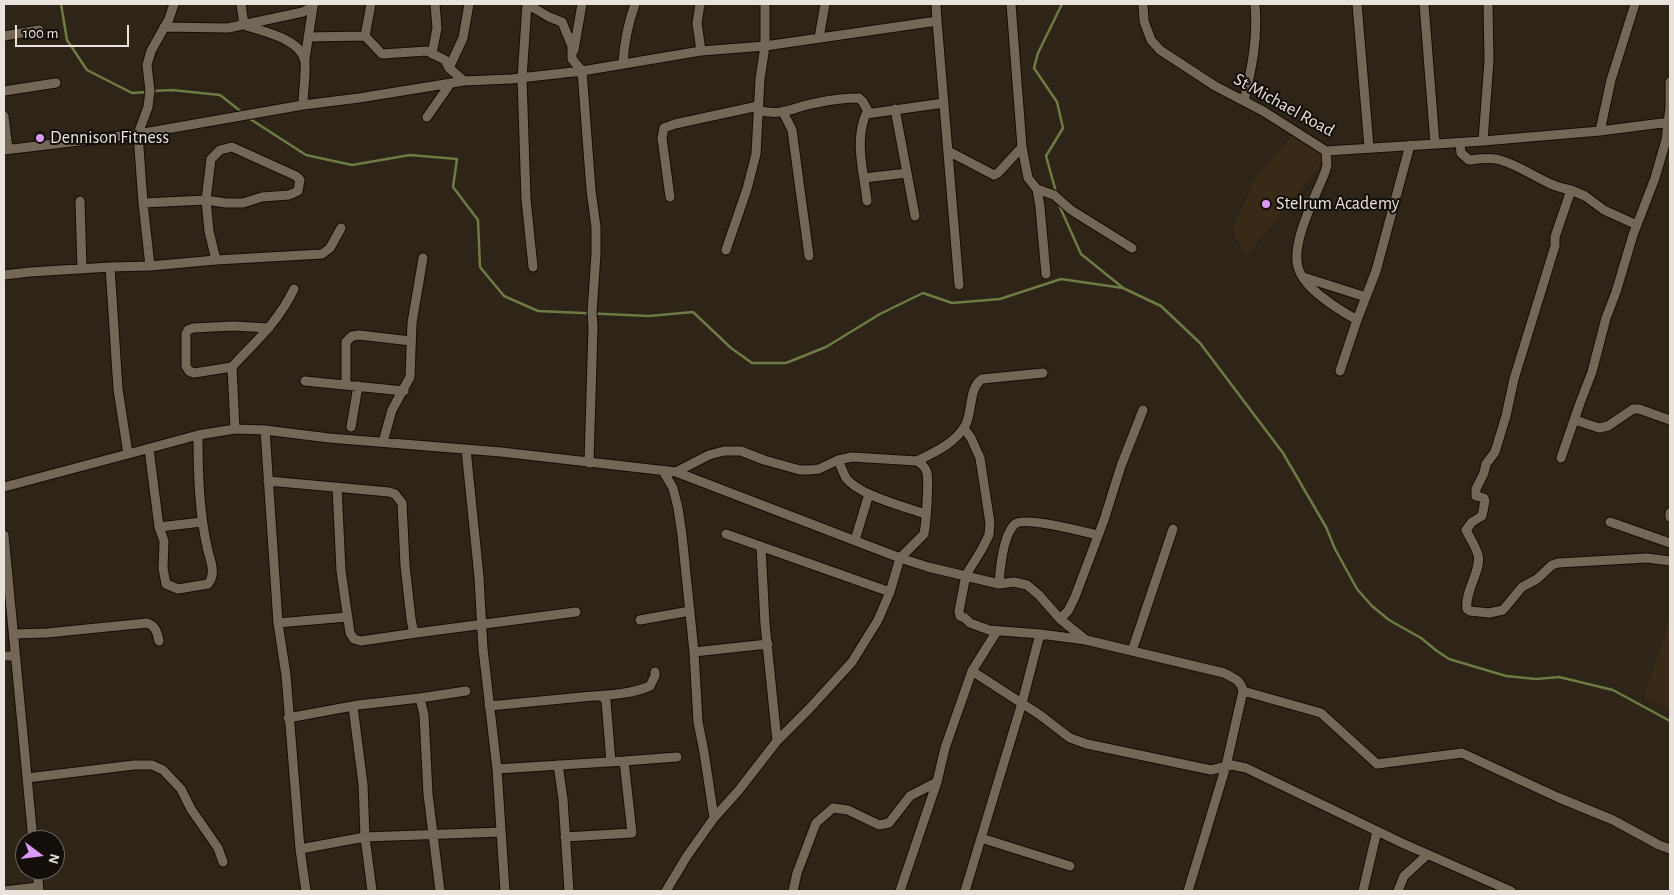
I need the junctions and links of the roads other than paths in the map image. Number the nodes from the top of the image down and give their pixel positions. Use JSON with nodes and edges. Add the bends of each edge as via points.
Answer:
{"nodes":[{"id":1,"x":174,"y":4,"type":"edge"},
{"id":2,"x":241,"y":4,"type":"edge"},
{"id":3,"x":313,"y":4,"type":"edge"},
{"id":4,"x":371,"y":4,"type":"edge"},
{"id":5,"x":436,"y":4,"type":"edge"},
{"id":6,"x":469,"y":4,"type":"edge"},
{"id":7,"x":527,"y":4,"type":"edge"},
{"id":8,"x":582,"y":4,"type":"edge"},
{"id":9,"x":635,"y":4,"type":"edge"},
{"id":10,"x":700,"y":4,"type":"edge"},
{"id":11,"x":765,"y":4,"type":"edge"},
{"id":12,"x":825,"y":4,"type":"edge"},
{"id":13,"x":936,"y":4,"type":"edge"},
{"id":14,"x":1011,"y":4,"type":"edge"},
{"id":15,"x":1143,"y":4,"type":"edge"},
{"id":16,"x":1255,"y":4,"type":"edge"},
{"id":17,"x":1357,"y":4,"type":"edge"},
{"id":18,"x":1424,"y":4,"type":"edge"},
{"id":19,"x":1488,"y":4,"type":"edge"},
{"id":20,"x":1635,"y":4,"type":"edge"},
{"id":21,"x":580,"y":20,"type":"junction"},
{"id":22,"x":937,"y":21,"type":"junction"},
{"id":23,"x":562,"y":22,"type":"junction"},
{"id":24,"x":244,"y":25,"type":"junction"},
{"id":25,"x":164,"y":27,"type":"junction"},
{"id":26,"x":39,"y":30,"type":"dead end"},
{"id":27,"x":4,"y":36,"type":"edge"},
{"id":28,"x":365,"y":36,"type":"junction"},
{"id":29,"x":308,"y":37,"type":"junction"},
{"id":30,"x":819,"y":38,"type":"junction"},
{"id":31,"x":765,"y":46,"type":"junction"},
{"id":32,"x":701,"y":50,"type":"junction"},
{"id":33,"x":432,"y":54,"type":"junction"},
{"id":34,"x":572,"y":59,"type":"junction"},
{"id":35,"x":305,"y":61,"type":"junction"},
{"id":36,"x":623,"y":64,"type":"junction"},
{"id":37,"x":450,"y":68,"type":"junction"},
{"id":38,"x":582,"y":71,"type":"junction"},
{"id":39,"x":522,"y":78,"type":"junction"},
{"id":40,"x":464,"y":81,"type":"junction"},
{"id":41,"x":1670,"y":82,"type":"edge"},
{"id":42,"x":56,"y":83,"type":"dead end"},
{"id":43,"x":450,"y":84,"type":"junction"},
{"id":44,"x":4,"y":91,"type":"edge"},
{"id":45,"x":1244,"y":101,"type":"junction"},
{"id":46,"x":944,"y":103,"type":"junction"},
{"id":47,"x":303,"y":105,"type":"junction"},
{"id":48,"x":758,"y":108,"type":"junction"},
{"id":49,"x":895,"y":109,"type":"junction"},
{"id":50,"x":783,"y":112,"type":"junction"},
{"id":51,"x":869,"y":113,"type":"junction"},
{"id":52,"x":4,"y":116,"type":"edge"},
{"id":53,"x":427,"y":116,"type":"dead end"},
{"id":54,"x":1669,"y":122,"type":"edge"},
{"id":55,"x":1600,"y":132,"type":"junction"},
{"id":56,"x":138,"y":134,"type":"junction"},
{"id":57,"x":1484,"y":142,"type":"junction"},
{"id":58,"x":1460,"y":143,"type":"junction"},
{"id":59,"x":1435,"y":144,"type":"junction"},
{"id":60,"x":1410,"y":145,"type":"junction"},
{"id":61,"x":1022,"y":147,"type":"junction"},
{"id":62,"x":1369,"y":147,"type":"junction"},
{"id":63,"x":6,"y":149,"type":"edge"},
{"id":64,"x":948,"y":151,"type":"junction"},
{"id":65,"x":1326,"y":151,"type":"junction"},
{"id":66,"x":907,"y":173,"type":"junction"},
{"id":67,"x":864,"y":178,"type":"junction"},
{"id":68,"x":1037,"y":189,"type":"junction"},
{"id":69,"x":1571,"y":190,"type":"junction"},
{"id":70,"x":670,"y":197,"type":"dead end"},
{"id":71,"x":206,"y":200,"type":"junction"},
{"id":72,"x":80,"y":201,"type":"dead end"},
{"id":73,"x":867,"y":202,"type":"dead end"},
{"id":74,"x":142,"y":203,"type":"junction"},
{"id":75,"x":915,"y":216,"type":"dead end"},
{"id":76,"x":1637,"y":225,"type":"junction"},
{"id":77,"x":341,"y":228,"type":"dead end"},
{"id":78,"x":1132,"y":248,"type":"dead end"},
{"id":79,"x":726,"y":250,"type":"dead end"},
{"id":80,"x":809,"y":256,"type":"dead end"},
{"id":81,"x":424,"y":258,"type":"dead end"},
{"id":82,"x":216,"y":260,"type":"junction"},
{"id":83,"x":150,"y":266,"type":"junction"},
{"id":84,"x":110,"y":267,"type":"junction"},
{"id":85,"x":533,"y":267,"type":"dead end"},
{"id":86,"x":82,"y":269,"type":"junction"},
{"id":87,"x":1046,"y":274,"type":"dead end"},
{"id":88,"x":4,"y":275,"type":"edge"},
{"id":89,"x":1303,"y":277,"type":"junction"},
{"id":90,"x":959,"y":285,"type":"dead end"},
{"id":91,"x":294,"y":289,"type":"dead end"},
{"id":92,"x":1366,"y":297,"type":"junction"},
{"id":93,"x":1357,"y":320,"type":"junction"},
{"id":94,"x":269,"y":328,"type":"junction"},
{"id":95,"x":410,"y":341,"type":"junction"},
{"id":96,"x":232,"y":367,"type":"junction"},
{"id":97,"x":1340,"y":371,"type":"dead end"},
{"id":98,"x":1043,"y":373,"type":"dead end"},
{"id":99,"x":305,"y":381,"type":"dead end"},
{"id":100,"x":346,"y":385,"type":"junction"},
{"id":101,"x":358,"y":386,"type":"junction"},
{"id":102,"x":404,"y":391,"type":"junction"},
{"id":103,"x":1143,"y":410,"type":"dead end"},
{"id":104,"x":1575,"y":420,"type":"junction"},
{"id":105,"x":1670,"y":420,"type":"edge"},
{"id":106,"x":351,"y":427,"type":"dead end"},
{"id":107,"x":964,"y":428,"type":"junction"},
{"id":108,"x":235,"y":429,"type":"junction"},
{"id":109,"x":265,"y":430,"type":"junction"},
{"id":110,"x":198,"y":435,"type":"junction"},
{"id":111,"x":383,"y":442,"type":"junction"},
{"id":112,"x":149,"y":448,"type":"junction"},
{"id":113,"x":466,"y":449,"type":"junction"},
{"id":114,"x":128,"y":454,"type":"junction"},
{"id":115,"x":1561,"y":458,"type":"dead end"},
{"id":116,"x":838,"y":460,"type":"junction"},
{"id":117,"x":917,"y":461,"type":"junction"},
{"id":118,"x":589,"y":462,"type":"junction"},
{"id":119,"x":663,"y":471,"type":"junction"},
{"id":120,"x":676,"y":472,"type":"junction"},
{"id":121,"x":268,"y":481,"type":"junction"},
{"id":122,"x":4,"y":487,"type":"edge"},
{"id":123,"x":337,"y":487,"type":"junction"},
{"id":124,"x":869,"y":494,"type":"junction"},
{"id":125,"x":925,"y":514,"type":"junction"},
{"id":126,"x":202,"y":522,"type":"junction"},
{"id":127,"x":1610,"y":522,"type":"dead end"},
{"id":128,"x":159,"y":527,"type":"junction"},
{"id":129,"x":1173,"y":529,"type":"dead end"},
{"id":130,"x":726,"y":534,"type":"dead end"},
{"id":131,"x":4,"y":535,"type":"edge"},
{"id":132,"x":1098,"y":535,"type":"junction"},
{"id":133,"x":855,"y":540,"type":"junction"},
{"id":134,"x":1670,"y":543,"type":"edge"},
{"id":135,"x":761,"y":547,"type":"junction"},
{"id":136,"x":900,"y":558,"type":"junction"},
{"id":137,"x":1670,"y":561,"type":"edge"},
{"id":138,"x":966,"y":575,"type":"junction"},
{"id":139,"x":999,"y":584,"type":"junction"},
{"id":140,"x":890,"y":592,"type":"junction"},
{"id":141,"x":690,"y":611,"type":"junction"},
{"id":142,"x":576,"y":612,"type":"dead end"},
{"id":143,"x":347,"y":617,"type":"junction"},
{"id":144,"x":1060,"y":619,"type":"junction"},
{"id":145,"x":640,"y":620,"type":"dead end"},
{"id":146,"x":278,"y":624,"type":"junction"},
{"id":147,"x":482,"y":625,"type":"junction"},
{"id":148,"x":997,"y":632,"type":"junction"},
{"id":149,"x":416,"y":633,"type":"junction"},
{"id":150,"x":14,"y":634,"type":"junction"},
{"id":151,"x":1040,"y":634,"type":"junction"},
{"id":152,"x":1086,"y":640,"type":"junction"},
{"id":153,"x":159,"y":641,"type":"dead end"},
{"id":154,"x":768,"y":644,"type":"junction"},
{"id":155,"x":1132,"y":651,"type":"junction"},
{"id":156,"x":694,"y":652,"type":"junction"},
{"id":157,"x":4,"y":656,"type":"edge"},
{"id":158,"x":15,"y":656,"type":"junction"},
{"id":159,"x":972,"y":671,"type":"junction"},
{"id":160,"x":654,"y":672,"type":"dead end"},
{"id":161,"x":466,"y":691,"type":"dead end"},
{"id":162,"x":1243,"y":691,"type":"junction"},
{"id":163,"x":603,"y":697,"type":"junction"},
{"id":164,"x":420,"y":698,"type":"junction"},
{"id":165,"x":1022,"y":703,"type":"junction"},
{"id":166,"x":490,"y":706,"type":"junction"},
{"id":167,"x":353,"y":707,"type":"junction"},
{"id":168,"x":288,"y":718,"type":"junction"},
{"id":169,"x":777,"y":741,"type":"junction"},
{"id":170,"x":677,"y":757,"type":"dead end"},
{"id":171,"x":624,"y":761,"type":"junction"},
{"id":172,"x":611,"y":762,"type":"junction"},
{"id":173,"x":558,"y":765,"type":"junction"},
{"id":174,"x":1226,"y":766,"type":"junction"},
{"id":175,"x":497,"y":769,"type":"junction"},
{"id":176,"x":27,"y":778,"type":"junction"},
{"id":177,"x":937,"y":782,"type":"junction"},
{"id":178,"x":714,"y":818,"type":"junction"},
{"id":179,"x":32,"y":830,"type":"edge"},
{"id":180,"x":1377,"y":831,"type":"junction"},
{"id":181,"x":502,"y":832,"type":"junction"},
{"id":182,"x":433,"y":834,"type":"junction"},
{"id":183,"x":365,"y":837,"type":"junction"},
{"id":184,"x":565,"y":837,"type":"junction"},
{"id":185,"x":981,"y":838,"type":"junction"},
{"id":186,"x":300,"y":849,"type":"junction"},
{"id":187,"x":1670,"y":849,"type":"edge"},
{"id":188,"x":1427,"y":855,"type":"junction"},
{"id":189,"x":223,"y":862,"type":"dead end"},
{"id":190,"x":1070,"y":866,"type":"dead end"},
{"id":191,"x":38,"y":889,"type":"edge"},
{"id":192,"x":4,"y":891,"type":"edge"},
{"id":193,"x":306,"y":891,"type":"edge"},
{"id":194,"x":372,"y":891,"type":"edge"},
{"id":195,"x":440,"y":891,"type":"edge"},
{"id":196,"x":505,"y":891,"type":"edge"},
{"id":197,"x":568,"y":891,"type":"edge"},
{"id":198,"x":666,"y":891,"type":"edge"},
{"id":199,"x":793,"y":891,"type":"edge"},
{"id":200,"x":900,"y":891,"type":"edge"},
{"id":201,"x":965,"y":891,"type":"edge"},
{"id":202,"x":1188,"y":891,"type":"edge"},
{"id":203,"x":1363,"y":891,"type":"edge"},
{"id":204,"x":1398,"y":891,"type":"edge"},
{"id":205,"x":1512,"y":891,"type":"edge"}],
"edges":[{"from":1,"to":25,"type":"street"},
{"from":2,"to":24,"type":"street"},
{"from":3,"to":24,"type":"street","via":[[303,12]]},
{"from":3,"to":29,"type":"street"},
{"from":4,"to":28,"type":"street"},
{"from":5,"to":33,"type":"street","via":[[437,28]]},
{"from":6,"to":37,"type":"street","via":[[463,38]]},
{"from":7,"to":23,"type":"street"},
{"from":7,"to":39,"type":"street"},
{"from":8,"to":21,"type":"street"},
{"from":9,"to":36,"type":"street","via":[[628,22]]},
{"from":10,"to":32,"type":"street"},
{"from":11,"to":31,"type":"street"},
{"from":12,"to":30,"type":"street"},
{"from":13,"to":22,"type":"street"},
{"from":14,"to":61,"type":"street"},
{"from":15,"to":45,"type":"street","name":"St Michael Road","via":[[1150,40],[1160,50],[1214,86]]},
{"from":16,"to":45,"type":"street","via":[[1256,48]]},
{"from":17,"to":62,"type":"street"},
{"from":18,"to":59,"type":"street"},
{"from":19,"to":57,"type":"street","via":[[1490,61]]},
{"from":20,"to":55,"type":"street","via":[[1611,80]]},
{"from":21,"to":23,"type":"street"},
{"from":21,"to":34,"type":"street"},
{"from":22,"to":30,"type":"street"},
{"from":22,"to":46,"type":"street"},
{"from":23,"to":34,"type":"street","via":[[572,46]]},
{"from":24,"to":25,"type":"street","via":[[228,28]]},
{"from":24,"to":35,"type":"street","via":[[294,44]]},
{"from":25,"to":56,"type":"street","via":[[147,64],[148,107]]},
{"from":26,"to":27,"type":"street"},
{"from":28,"to":29,"type":"street"},
{"from":28,"to":33,"type":"street","via":[[382,54],[427,50]]},
{"from":29,"to":35,"type":"street"},
{"from":30,"to":31,"type":"street"},
{"from":31,"to":32,"type":"street"},
{"from":31,"to":48,"type":"street"},
{"from":32,"to":36,"type":"street"},
{"from":33,"to":37,"type":"street","via":[[445,60]]},
{"from":34,"to":38,"type":"street"},
{"from":35,"to":47,"type":"street"},
{"from":36,"to":38,"type":"street"},
{"from":37,"to":40,"type":"street"},
{"from":38,"to":39,"type":"street"},
{"from":38,"to":118,"type":"street","via":[[596,227]]},
{"from":39,"to":40,"type":"street"},
{"from":39,"to":85,"type":"street","via":[[526,199]]},
{"from":40,"to":43,"type":"street"},
{"from":41,"to":54,"type":"street"},
{"from":42,"to":44,"type":"street"},
{"from":43,"to":47,"type":"street"},
{"from":43,"to":53,"type":"street"},
{"from":45,"to":65,"type":"street","name":"St Michael Road"},
{"from":46,"to":49,"type":"street"},
{"from":46,"to":64,"type":"street"},
{"from":47,"to":56,"type":"street"},
{"from":48,"to":50,"type":"street","via":[[769,113]]},
{"from":48,"to":70,"type":"street","via":[[664,128],[662,138]]},
{"from":48,"to":79,"type":"street","via":[[756,154]]},
{"from":49,"to":51,"type":"street"},
{"from":49,"to":66,"type":"street"},
{"from":50,"to":51,"type":"street","via":[[814,103],[859,98]]},
{"from":50,"to":80,"type":"street","via":[[792,130]]},
{"from":51,"to":67,"type":"street","via":[[864,118],[860,145]]},
{"from":52,"to":63,"type":"street"},
{"from":54,"to":55,"type":"street","name":"St Michael Road"},
{"from":54,"to":76,"type":"street","via":[[1655,178]]},
{"from":55,"to":57,"type":"street","name":"St Michael Road"},
{"from":56,"to":63,"type":"street"},
{"from":56,"to":74,"type":"street"},
{"from":57,"to":58,"type":"street","name":"St Michael Road"},
{"from":58,"to":59,"type":"street","name":"St Michael Road"},
{"from":58,"to":69,"type":"street","via":[[1461,153],[1469,160],[1498,159],[1556,187]]},
{"from":59,"to":60,"type":"street","name":"St Michael Road"},
{"from":60,"to":62,"type":"street","name":"St Michael Road"},
{"from":60,"to":92,"type":"street"},
{"from":61,"to":64,"type":"street","via":[[994,175]]},
{"from":61,"to":68,"type":"street","via":[[1028,178]]},
{"from":62,"to":65,"type":"street","name":"St Michael Road"},
{"from":64,"to":90,"type":"street"},
{"from":65,"to":89,"type":"street","via":[[1325,172],[1302,229],[1296,258]]},
{"from":66,"to":67,"type":"street"},
{"from":66,"to":75,"type":"street"},
{"from":67,"to":73,"type":"street"},
{"from":68,"to":78,"type":"street","via":[[1054,195]]},
{"from":68,"to":87,"type":"street"},
{"from":69,"to":76,"type":"street"},
{"from":69,"to":137,"type":"street","via":[[1495,452],[1486,464],[1476,489],[1476,496],[1485,501],[1482,516],[1466,530],[1479,556],[1467,609],[1489,613],[1503,610],[1522,587],[1558,563],[1653,558]]},
{"from":71,"to":71,"type":"street","via":[[211,159],[220,150],[232,147],[300,180],[298,191],[289,196],[226,204]]},
{"from":71,"to":74,"type":"street"},
{"from":71,"to":82,"type":"street"},
{"from":72,"to":86,"type":"street"},
{"from":74,"to":83,"type":"street"},
{"from":76,"to":104,"type":"street"},
{"from":77,"to":82,"type":"street","via":[[330,248],[322,254]]},
{"from":81,"to":95,"type":"street"},
{"from":82,"to":83,"type":"street"},
{"from":83,"to":84,"type":"street"},
{"from":84,"to":86,"type":"street"},
{"from":84,"to":114,"type":"street","via":[[118,389]]},
{"from":86,"to":88,"type":"street"},
{"from":89,"to":92,"type":"street"},
{"from":89,"to":93,"type":"street","via":[[1317,294]]},
{"from":91,"to":94,"type":"street"},
{"from":92,"to":93,"type":"street"},
{"from":93,"to":97,"type":"street"},
{"from":94,"to":96,"type":"street"},
{"from":94,"to":96,"type":"street","via":[[233,326],[188,330],[186,366],[189,371]]},
{"from":95,"to":100,"type":"street","via":[[352,336],[346,342]]},
{"from":95,"to":102,"type":"street","via":[[410,377]]},
{"from":96,"to":108,"type":"street"},
{"from":98,"to":107,"type":"street","via":[[982,379],[970,403]]},
{"from":99,"to":100,"type":"street"},
{"from":100,"to":101,"type":"street"},
{"from":101,"to":102,"type":"street"},
{"from":101,"to":106,"type":"street"},
{"from":102,"to":111,"type":"street","via":[[392,410]]},
{"from":103,"to":132,"type":"street"},
{"from":104,"to":105,"type":"street","via":[[1598,428],[1639,409]]},
{"from":104,"to":115,"type":"street"},
{"from":107,"to":117,"type":"street","via":[[943,448]]},
{"from":107,"to":138,"type":"street","via":[[980,458],[990,523],[989,535]]},
{"from":108,"to":109,"type":"street"},
{"from":108,"to":110,"type":"street"},
{"from":109,"to":111,"type":"street"},
{"from":109,"to":121,"type":"street"},
{"from":110,"to":112,"type":"street"},
{"from":110,"to":126,"type":"street"},
{"from":111,"to":113,"type":"street"},
{"from":112,"to":114,"type":"street"},
{"from":112,"to":128,"type":"street"},
{"from":113,"to":118,"type":"street"},
{"from":113,"to":147,"type":"street"},
{"from":114,"to":122,"type":"street"},
{"from":116,"to":117,"type":"street","via":[[865,457]]},
{"from":116,"to":120,"type":"street","via":[[819,469],[800,470],[741,451],[724,451]]},
{"from":116,"to":124,"type":"street","via":[[846,479]]},
{"from":117,"to":125,"type":"street","via":[[924,465],[927,473]]},
{"from":118,"to":119,"type":"street"},
{"from":119,"to":120,"type":"street"},
{"from":119,"to":141,"type":"street","via":[[673,488],[678,508]]},
{"from":120,"to":133,"type":"street"},
{"from":121,"to":123,"type":"street"},
{"from":121,"to":146,"type":"street"},
{"from":123,"to":143,"type":"street"},
{"from":123,"to":149,"type":"street","via":[[389,492],[402,503],[405,565],[411,619]]},
{"from":124,"to":125,"type":"street"},
{"from":124,"to":133,"type":"street"},
{"from":125,"to":136,"type":"street","via":[[924,534]]},
{"from":126,"to":128,"type":"street"},
{"from":126,"to":128,"type":"street","via":[[212,568],[211,580],[208,584],[178,589],[166,584],[164,542]]},
{"from":127,"to":134,"type":"street"},
{"from":129,"to":155,"type":"street"},
{"from":130,"to":135,"type":"street"},
{"from":131,"to":150,"type":"street"},
{"from":132,"to":139,"type":"street","via":[[1021,521],[1009,532]]},
{"from":132,"to":144,"type":"street","via":[[1068,611]]},
{"from":133,"to":136,"type":"street"},
{"from":135,"to":140,"type":"street"},
{"from":135,"to":154,"type":"street"},
{"from":136,"to":138,"type":"street"},
{"from":136,"to":140,"type":"street"},
{"from":138,"to":139,"type":"street"},
{"from":138,"to":148,"type":"street","via":[[960,616]]},
{"from":139,"to":144,"type":"street","via":[[1014,582],[1027,585]]},
{"from":140,"to":169,"type":"street","via":[[878,620],[852,662]]},
{"from":141,"to":145,"type":"street"},
{"from":141,"to":156,"type":"street"},
{"from":142,"to":147,"type":"street"},
{"from":143,"to":146,"type":"street"},
{"from":143,"to":149,"type":"street","via":[[354,639]]},
{"from":144,"to":152,"type":"street"},
{"from":146,"to":168,"type":"street","via":[[286,675]]},
{"from":147,"to":149,"type":"street"},
{"from":147,"to":166,"type":"street"},
{"from":148,"to":151,"type":"street"},
{"from":148,"to":159,"type":"street"},
{"from":150,"to":153,"type":"street","via":[[147,623],[156,629]]},
{"from":150,"to":158,"type":"street"},
{"from":151,"to":152,"type":"street"},
{"from":151,"to":165,"type":"street"},
{"from":152,"to":155,"type":"street"},
{"from":154,"to":156,"type":"street"},
{"from":154,"to":169,"type":"street"},
{"from":155,"to":162,"type":"street","via":[[1224,673],[1238,681]]},
{"from":156,"to":178,"type":"street","via":[[698,722]]},
{"from":157,"to":158,"type":"street"},
{"from":158,"to":176,"type":"street"},
{"from":159,"to":165,"type":"street"},
{"from":159,"to":177,"type":"street","via":[[945,748]]},
{"from":160,"to":163,"type":"street","via":[[650,686]]},
{"from":161,"to":164,"type":"street"},
{"from":162,"to":174,"type":"street"},
{"from":162,"to":187,"type":"street","via":[[1321,713],[1377,764],[1462,753]]},
{"from":163,"to":166,"type":"street"},
{"from":163,"to":172,"type":"street"},
{"from":164,"to":167,"type":"street"},
{"from":164,"to":182,"type":"street"},
{"from":165,"to":174,"type":"street","via":[[1070,738],[1087,744],[1211,770]]},
{"from":165,"to":185,"type":"street"},
{"from":166,"to":175,"type":"street"},
{"from":167,"to":168,"type":"street"},
{"from":167,"to":183,"type":"street","via":[[363,784]]},
{"from":168,"to":186,"type":"street"},
{"from":169,"to":178,"type":"street"},
{"from":170,"to":171,"type":"street"},
{"from":171,"to":172,"type":"street"},
{"from":171,"to":184,"type":"street","via":[[632,833]]},
{"from":172,"to":173,"type":"street"},
{"from":173,"to":175,"type":"street"},
{"from":173,"to":184,"type":"street"},
{"from":174,"to":180,"type":"street","via":[[1246,768]]},
{"from":174,"to":202,"type":"street"},
{"from":175,"to":181,"type":"street"},
{"from":176,"to":179,"type":"street"},
{"from":176,"to":189,"type":"street","via":[[152,764],[163,770],[181,789],[218,848]]},
{"from":177,"to":199,"type":"street","via":[[910,796],[889,823],[879,825],[848,810],[833,808],[816,823]]},
{"from":177,"to":200,"type":"street"},
{"from":178,"to":198,"type":"street"},
{"from":180,"to":188,"type":"street"},
{"from":180,"to":203,"type":"street"},
{"from":181,"to":182,"type":"street"},
{"from":181,"to":196,"type":"street"},
{"from":182,"to":183,"type":"street"},
{"from":182,"to":195,"type":"street"},
{"from":183,"to":186,"type":"street"},
{"from":183,"to":194,"type":"street"},
{"from":184,"to":197,"type":"street"},
{"from":185,"to":190,"type":"street"},
{"from":185,"to":201,"type":"street"},
{"from":186,"to":193,"type":"street"},
{"from":188,"to":204,"type":"street","via":[[1404,876]]},
{"from":188,"to":205,"type":"street"},
{"from":191,"to":192,"type":"street"}]}
